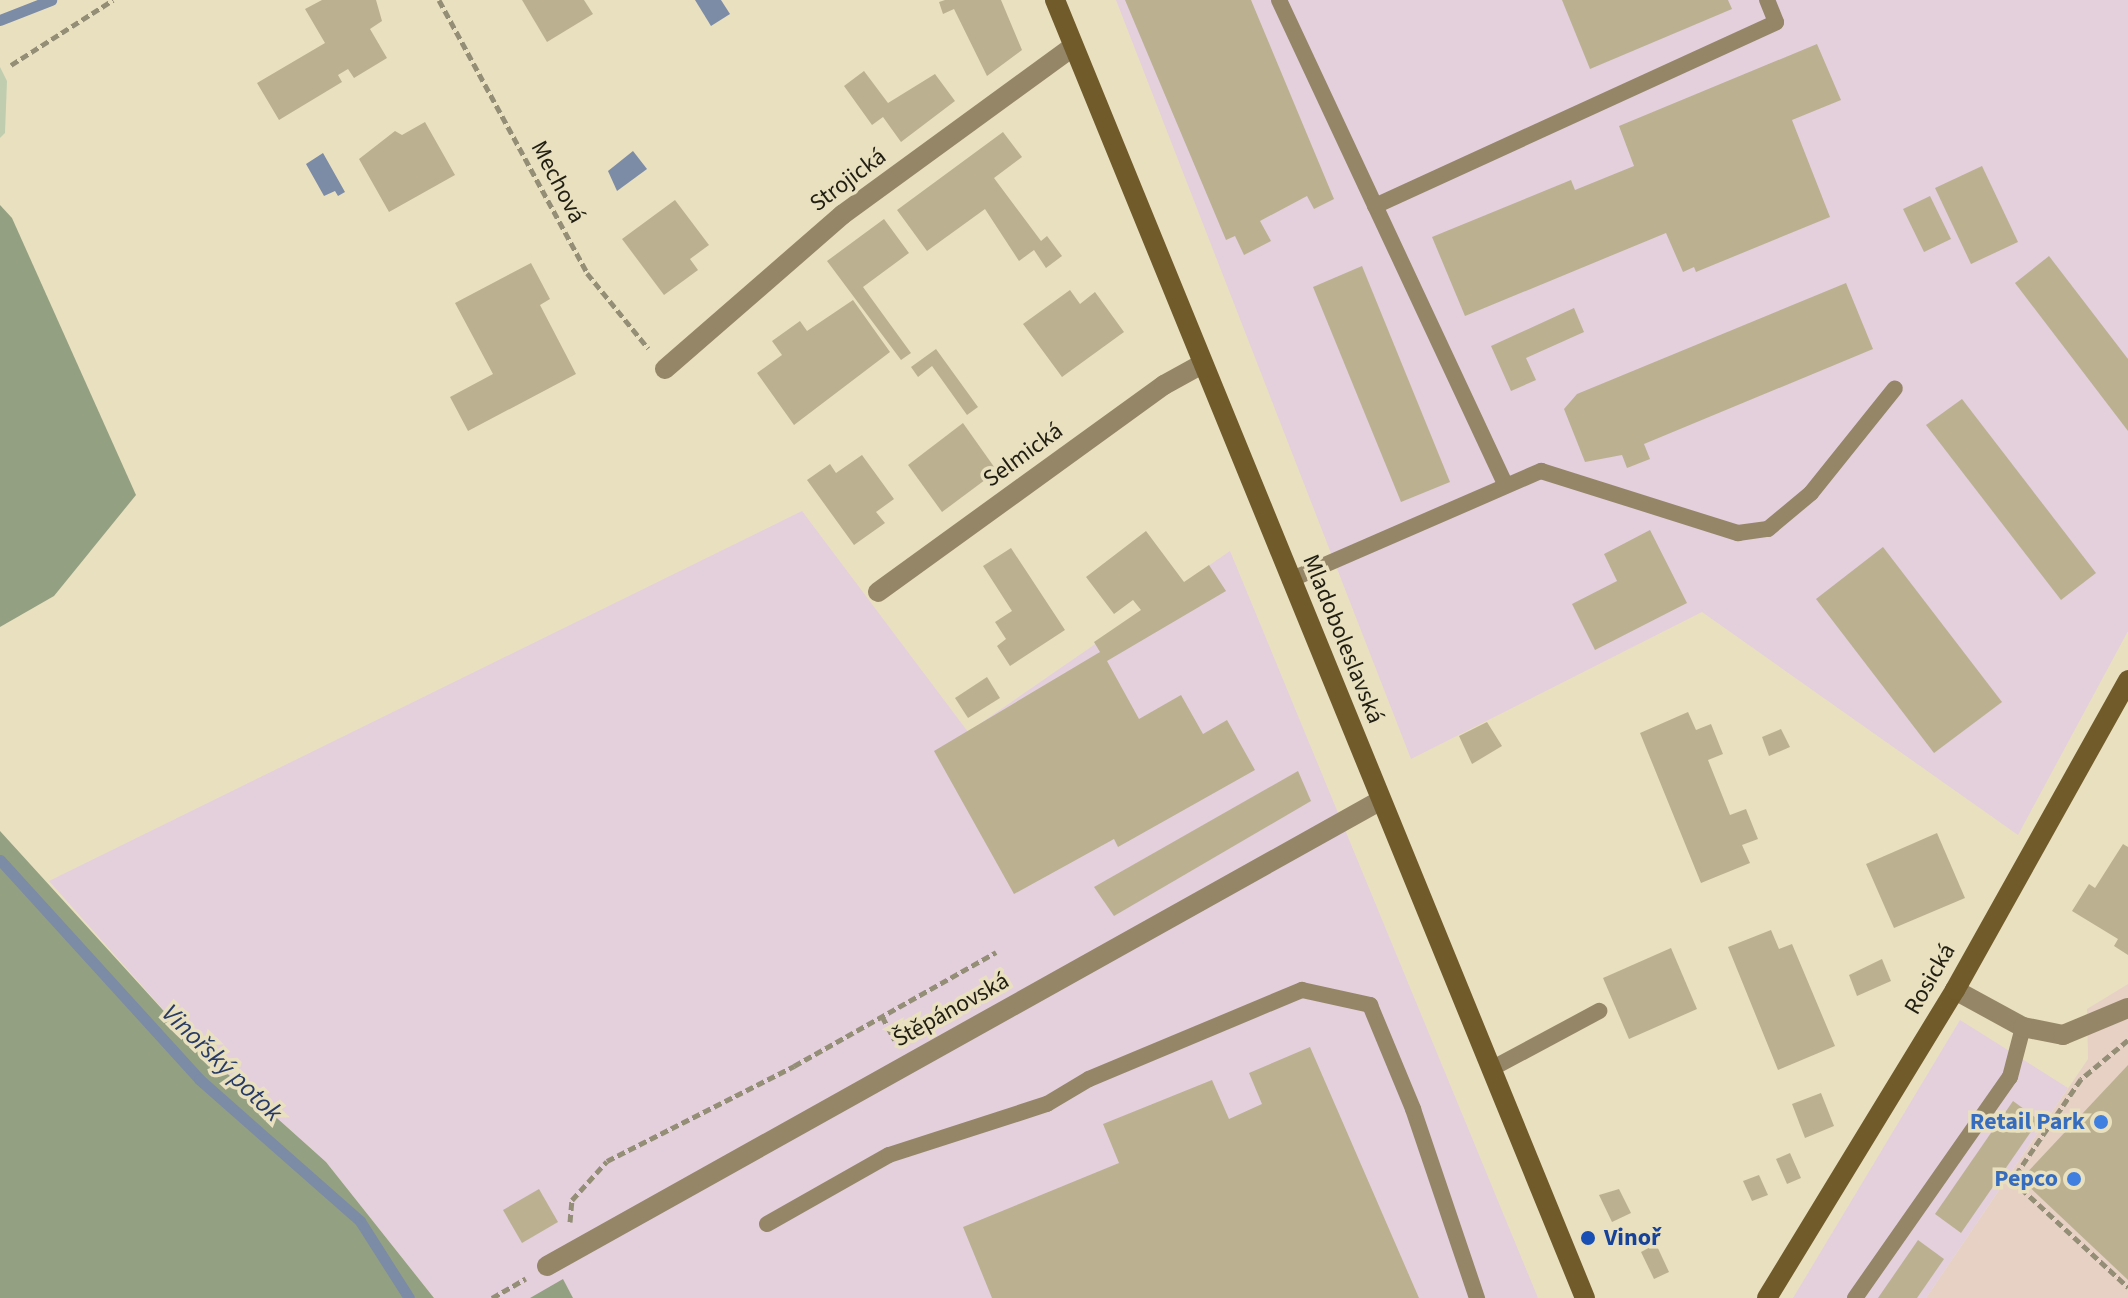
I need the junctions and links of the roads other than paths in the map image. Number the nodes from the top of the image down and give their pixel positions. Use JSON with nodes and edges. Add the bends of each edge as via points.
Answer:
{"nodes":[{"id":1,"x":1055,"y":0,"type":"edge"},
{"id":2,"x":1279,"y":0,"type":"edge"},
{"id":3,"x":1767,"y":0,"type":"edge"},
{"id":4,"x":1072,"y":47,"type":"junction"},
{"id":5,"x":1375,"y":206,"type":"junction"},
{"id":6,"x":1202,"y":364,"type":"junction"},
{"id":7,"x":665,"y":369,"type":"road end"},
{"id":8,"x":1895,"y":388,"type":"dead end"},
{"id":9,"x":1506,"y":486,"type":"junction"},
{"id":10,"x":1290,"y":580,"type":"junction"},
{"id":11,"x":878,"y":592,"type":"dead end"},
{"id":12,"x":2128,"y":680,"type":"edge"},
{"id":13,"x":1381,"y":800,"type":"junction"},
{"id":14,"x":1955,"y":990,"type":"junction"},
{"id":15,"x":2128,"y":1008,"type":"edge"},
{"id":16,"x":1599,"y":1011,"type":"dead end"},
{"id":17,"x":2023,"y":1027,"type":"junction"},
{"id":18,"x":1491,"y":1069,"type":"junction"},
{"id":19,"x":767,"y":1224,"type":"dead end"},
{"id":20,"x":547,"y":1266,"type":"dead end"},
{"id":21,"x":1477,"y":1298,"type":"edge"},
{"id":22,"x":1585,"y":1298,"type":"edge"},
{"id":23,"x":1767,"y":1298,"type":"edge"},
{"id":24,"x":1855,"y":1298,"type":"edge"}],
"edges":[{"from":1,"to":4,"type":"main road","name":"Mladoboleslavská"},
{"from":2,"to":5,"type":"lane"},
{"from":3,"to":5,"type":"lane","via":[[1776,22]]},
{"from":4,"to":6,"type":"main road","name":"Mladoboleslavská"},
{"from":4,"to":7,"type":"street","name":"Strojická","via":[[842,215]]},
{"from":5,"to":9,"type":"lane"},
{"from":6,"to":10,"type":"main road","name":"Mladoboleslavská"},
{"from":6,"to":11,"type":"street","name":"Selmická","via":[[1164,385]]},
{"from":8,"to":9,"type":"lane","via":[[1811,493],[1768,529],[1738,533],[1541,471]]},
{"from":9,"to":10,"type":"lane"},
{"from":10,"to":13,"type":"main road","name":"Mladoboleslavská"},
{"from":12,"to":14,"type":"main road","name":"Rosická"},
{"from":13,"to":18,"type":"main road","name":"Mladoboleslavská"},
{"from":13,"to":20,"type":"street","name":"Štěpánovská"},
{"from":14,"to":17,"type":"street"},
{"from":14,"to":23,"type":"main road","name":"Rosická"},
{"from":15,"to":17,"type":"street","via":[[2063,1035]]},
{"from":16,"to":18,"type":"lane"},
{"from":17,"to":24,"type":"lane","via":[[2010,1077]]},
{"from":18,"to":22,"type":"main road","name":"Mladoboleslavská"},
{"from":19,"to":21,"type":"lane","via":[[889,1155],[1047,1104],[1089,1079],[1302,990],[1370,1005],[1413,1109]]}]}
